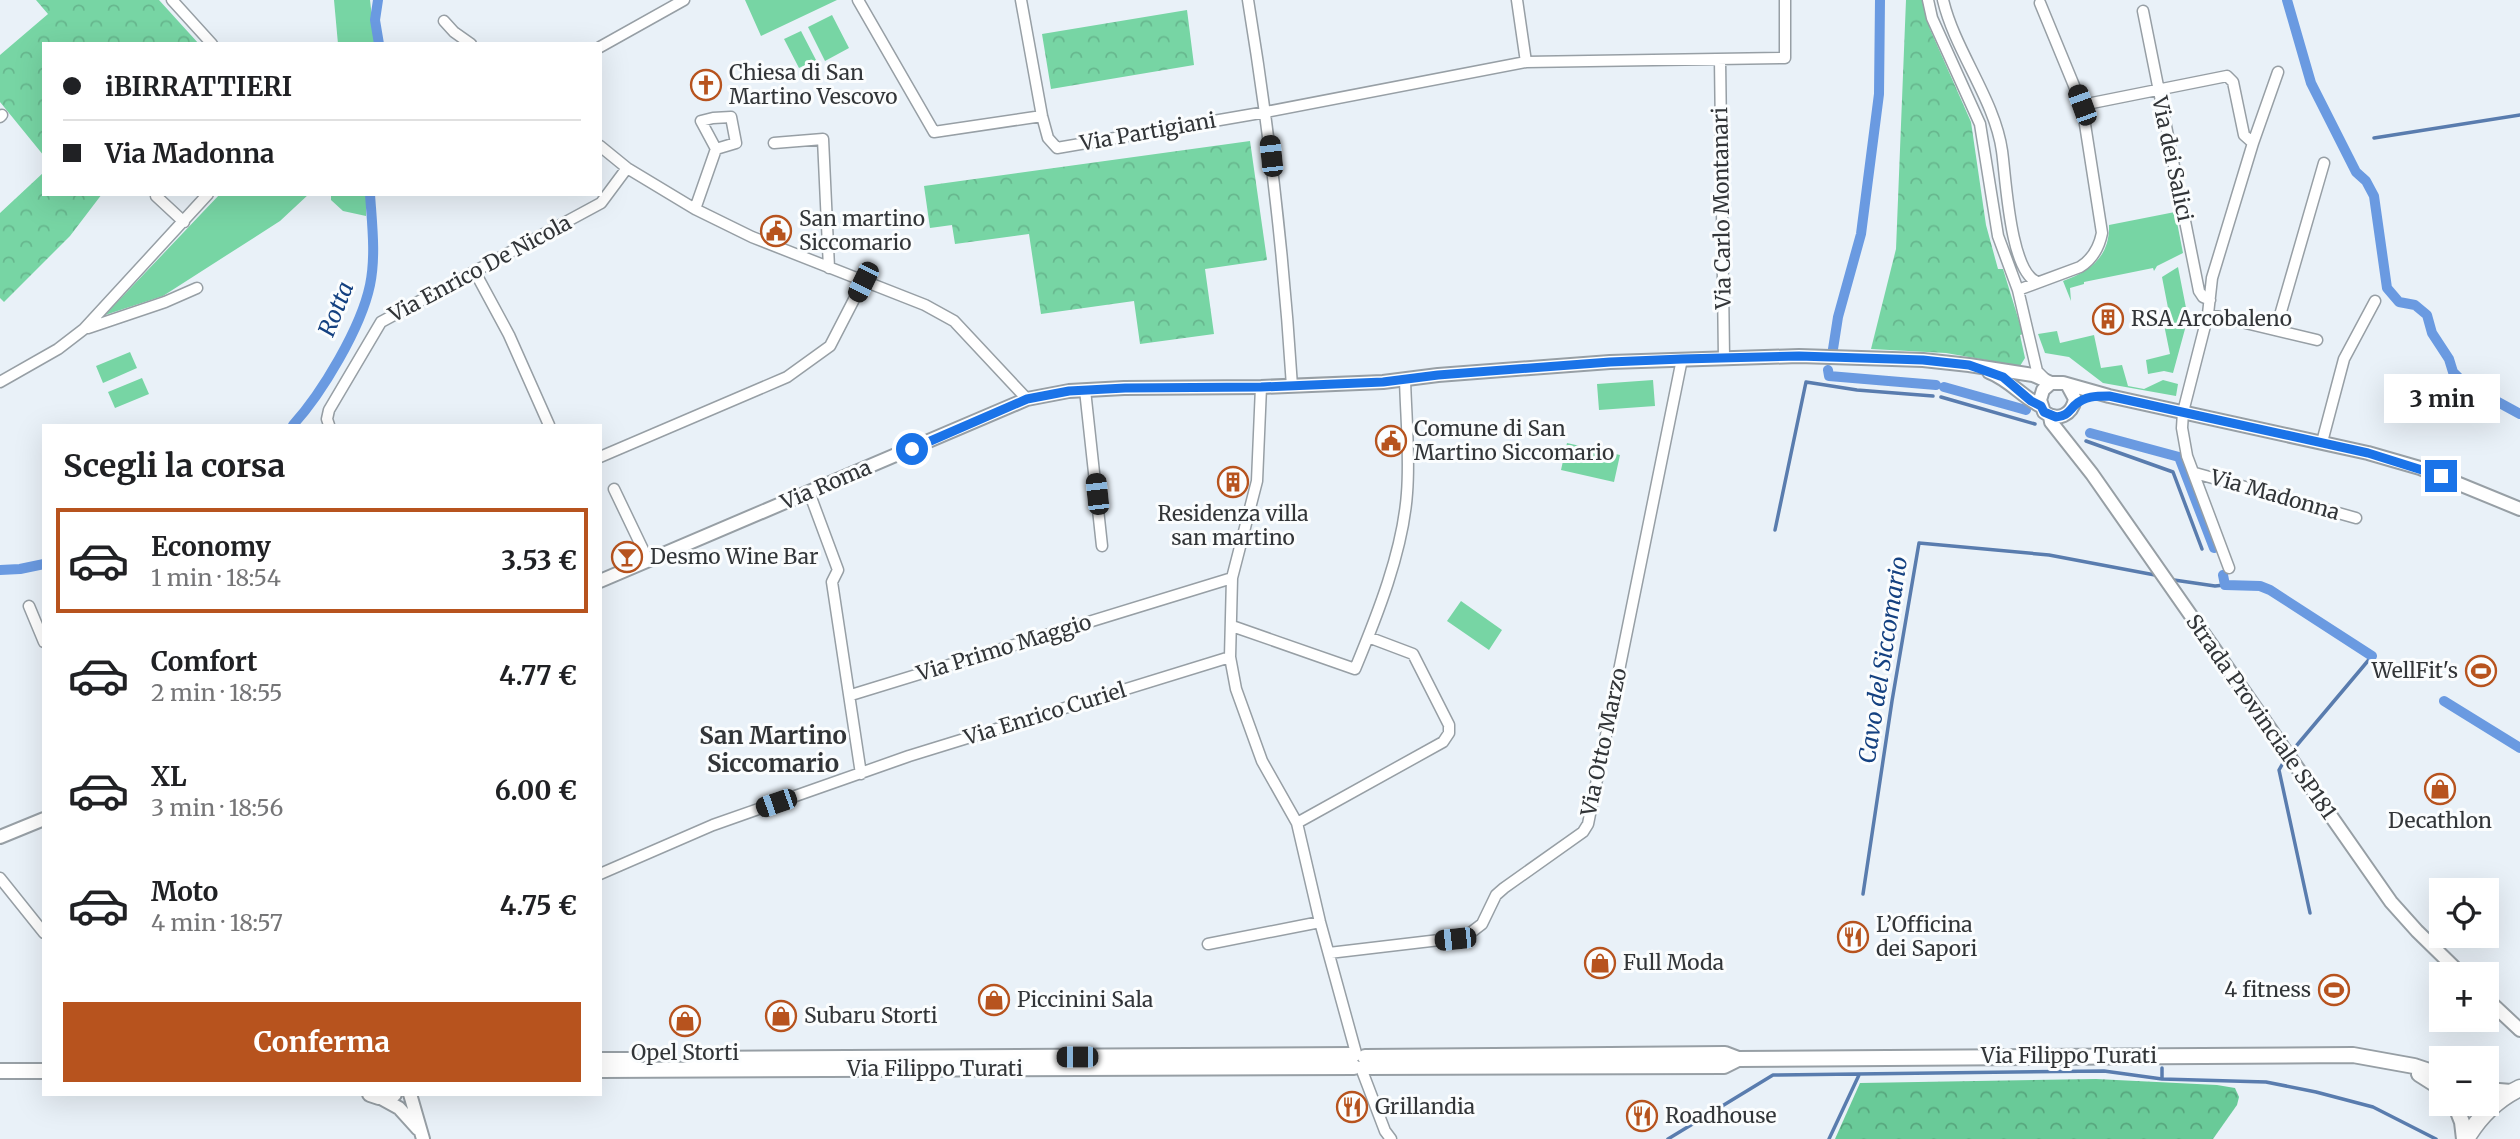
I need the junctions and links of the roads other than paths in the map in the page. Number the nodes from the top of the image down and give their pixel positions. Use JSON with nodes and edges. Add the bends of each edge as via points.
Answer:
{"nodes":[{"id":1,"x":172,"y":0,"type":"edge"},
{"id":2,"x":684,"y":0,"type":"edge"},
{"id":3,"x":859,"y":0,"type":"edge"},
{"id":4,"x":1021,"y":0,"type":"edge"},
{"id":5,"x":1248,"y":0,"type":"edge"},
{"id":6,"x":1517,"y":0,"type":"edge"},
{"id":7,"x":1785,"y":0,"type":"edge"},
{"id":8,"x":1928,"y":0,"type":"edge"},
{"id":9,"x":1943,"y":0,"type":"edge"},
{"id":10,"x":2040,"y":4,"type":"dead end"},
{"id":11,"x":2143,"y":11,"type":"dead end"},
{"id":12,"x":444,"y":21,"type":"dead end"},
{"id":13,"x":210,"y":42,"type":"edge"},
{"id":14,"x":468,"y":42,"type":"edge"},
{"id":15,"x":602,"y":46,"type":"edge"},
{"id":16,"x":1720,"y":59,"type":"junction"},
{"id":17,"x":1525,"y":62,"type":"junction"},
{"id":18,"x":2278,"y":72,"type":"dead end"},
{"id":19,"x":2157,"y":90,"type":"junction"},
{"id":20,"x":2082,"y":105,"type":"junction"},
{"id":21,"x":1266,"y":112,"type":"junction"},
{"id":22,"x":1042,"y":116,"type":"junction"},
{"id":23,"x":774,"y":143,"type":"dead end"},
{"id":24,"x":2253,"y":143,"type":"junction"},
{"id":25,"x":602,"y":148,"type":"edge"},
{"id":26,"x":716,"y":149,"type":"dead end"},
{"id":27,"x":2324,"y":163,"type":"dead end"},
{"id":28,"x":627,"y":168,"type":"junction"},
{"id":29,"x":156,"y":196,"type":"dead end"},
{"id":30,"x":206,"y":196,"type":"edge"},
{"id":31,"x":695,"y":209,"type":"junction"},
{"id":32,"x":184,"y":222,"type":"junction"},
{"id":33,"x":2020,"y":261,"type":"junction"},
{"id":34,"x":829,"y":268,"type":"junction"},
{"id":35,"x":475,"y":272,"type":"junction"},
{"id":36,"x":2012,"y":274,"type":"junction"},
{"id":37,"x":863,"y":282,"type":"junction"},
{"id":38,"x":2037,"y":282,"type":"junction"},
{"id":39,"x":197,"y":288,"type":"dead end"},
{"id":40,"x":2018,"y":289,"type":"junction"},
{"id":41,"x":2210,"y":300,"type":"junction"},
{"id":42,"x":2375,"y":301,"type":"dead end"},
{"id":43,"x":2208,"y":314,"type":"junction"},
{"id":44,"x":84,"y":329,"type":"junction"},
{"id":45,"x":2276,"y":329,"type":"junction"},
{"id":46,"x":2317,"y":340,"type":"dead end"},
{"id":47,"x":1724,"y":358,"type":"junction"},
{"id":48,"x":2035,"y":358,"type":"junction"},
{"id":49,"x":1682,"y":359,"type":"junction"},
{"id":50,"x":1969,"y":365,"type":"junction"},
{"id":51,"x":2020,"y":373,"type":"junction"},
{"id":52,"x":1405,"y":379,"type":"junction"},
{"id":53,"x":0,"y":382,"type":"edge"},
{"id":54,"x":2051,"y":383,"type":"junction"},
{"id":55,"x":1292,"y":386,"type":"junction"},
{"id":56,"x":2068,"y":386,"type":"junction"},
{"id":57,"x":1261,"y":387,"type":"junction"},
{"id":58,"x":1086,"y":390,"type":"junction"},
{"id":59,"x":2109,"y":396,"type":"junction"},
{"id":60,"x":1027,"y":399,"type":"junction"},
{"id":61,"x":2071,"y":410,"type":"junction"},
{"id":62,"x":2045,"y":411,"type":"junction"},
{"id":63,"x":2183,"y":412,"type":"junction"},
{"id":64,"x":328,"y":422,"type":"edge"},
{"id":65,"x":549,"y":424,"type":"edge"},
{"id":66,"x":2322,"y":442,"type":"junction"},
{"id":67,"x":2073,"y":448,"type":"junction"},
{"id":68,"x":602,"y":456,"type":"edge"},
{"id":69,"x":2194,"y":472,"type":"junction"},
{"id":70,"x":614,"y":489,"type":"dead end"},
{"id":71,"x":809,"y":492,"type":"junction"},
{"id":72,"x":2520,"y":509,"type":"edge"},
{"id":73,"x":2356,"y":518,"type":"dead end"},
{"id":74,"x":1102,"y":547,"type":"dead end"},
{"id":75,"x":648,"y":560,"type":"junction"},
{"id":76,"x":2228,"y":568,"type":"dead end"},
{"id":77,"x":1232,"y":578,"type":"junction"},
{"id":78,"x":602,"y":580,"type":"edge"},
{"id":79,"x":29,"y":606,"type":"dead end"},
{"id":80,"x":1232,"y":626,"type":"junction"},
{"id":81,"x":42,"y":637,"type":"edge"},
{"id":82,"x":1368,"y":637,"type":"junction"},
{"id":83,"x":1230,"y":657,"type":"junction"},
{"id":84,"x":851,"y":695,"type":"junction"},
{"id":85,"x":861,"y":774,"type":"junction"},
{"id":86,"x":42,"y":820,"type":"edge"},
{"id":87,"x":1297,"y":823,"type":"junction"},
{"id":88,"x":0,"y":837,"type":"edge"},
{"id":89,"x":602,"y":873,"type":"edge"},
{"id":90,"x":0,"y":878,"type":"edge"},
{"id":91,"x":1320,"y":922,"type":"junction"},
{"id":92,"x":42,"y":930,"type":"edge"},
{"id":93,"x":1208,"y":944,"type":"dead end"},
{"id":94,"x":1329,"y":953,"type":"junction"},
{"id":95,"x":2449,"y":962,"type":"edge"},
{"id":96,"x":2499,"y":1011,"type":"edge"},
{"id":97,"x":2508,"y":1020,"type":"junction"},
{"id":98,"x":2520,"y":1030,"type":"edge"},
{"id":99,"x":2520,"y":1042,"type":"edge"},
{"id":100,"x":602,"y":1060,"type":"edge"},
{"id":101,"x":1359,"y":1061,"type":"junction"},
{"id":102,"x":2399,"y":1064,"type":"junction"},
{"id":103,"x":602,"y":1070,"type":"edge"},
{"id":104,"x":2429,"y":1070,"type":"edge"},
{"id":105,"x":0,"y":1071,"type":"edge"},
{"id":106,"x":42,"y":1071,"type":"edge"},
{"id":107,"x":2429,"y":1081,"type":"edge"},
{"id":108,"x":2515,"y":1090,"type":"edge"},
{"id":109,"x":376,"y":1096,"type":"edge"},
{"id":110,"x":411,"y":1096,"type":"edge"},
{"id":111,"x":2460,"y":1116,"type":"edge"},
{"id":112,"x":421,"y":1134,"type":"edge"},
{"id":113,"x":1391,"y":1139,"type":"edge"},
{"id":114,"x":2465,"y":1139,"type":"edge"}],
"edges":[{"from":1,"to":13,"type":"street"},
{"from":2,"to":15,"type":"street"},
{"from":3,"to":22,"type":"street","via":[[934,132]]},
{"from":4,"to":22,"type":"street","name":"Via Partigiani"},
{"from":5,"to":21,"type":"street"},
{"from":6,"to":17,"type":"street"},
{"from":7,"to":16,"type":"street","via":[[1785,58]]},
{"from":8,"to":36,"type":"street","via":[[1980,124],[1998,236]]},
{"from":9,"to":33,"type":"street","via":[[2001,145]]},
{"from":10,"to":20,"type":"street"},
{"from":11,"to":19,"type":"street","name":"Via dei Salici"},
{"from":12,"to":14,"type":"street"},
{"from":16,"to":17,"type":"street"},
{"from":16,"to":47,"type":"street","name":"Via Carlo Montanari"},
{"from":17,"to":21,"type":"street"},
{"from":18,"to":24,"type":"street","name":"Via Madonna"},
{"from":19,"to":20,"type":"street"},
{"from":19,"to":24,"type":"street","via":[[2229,76],[2244,135]]},
{"from":19,"to":41,"type":"street","name":"Via dei Salici","via":[[2199,291]]},
{"from":20,"to":38,"type":"street","via":[[2102,222],[2100,244],[2080,267]]},
{"from":21,"to":22,"type":"street","name":"Via Partigiani","via":[[1057,148],[1048,138]]},
{"from":21,"to":55,"type":"street"},
{"from":23,"to":34,"type":"street","via":[[823,139]]},
{"from":24,"to":41,"type":"street","name":"Via Madonna","via":[[2212,278]]},
{"from":25,"to":28,"type":"street"},
{"from":26,"to":31,"type":"street"},
{"from":27,"to":45,"type":"street"},
{"from":28,"to":31,"type":"street"},
{"from":28,"to":35,"type":"street","name":"Via Enrico De Nicola","via":[[601,203]]},
{"from":29,"to":32,"type":"street"},
{"from":30,"to":32,"type":"street"},
{"from":31,"to":34,"type":"street"},
{"from":32,"to":44,"type":"street"},
{"from":33,"to":36,"type":"street"},
{"from":33,"to":38,"type":"street","via":[[2029,278]]},
{"from":34,"to":37,"type":"street"},
{"from":35,"to":64,"type":"street","name":"Via Enrico De Nicola","via":[[381,322],[329,410]]},
{"from":35,"to":65,"type":"street"},
{"from":36,"to":40,"type":"street"},
{"from":37,"to":60,"type":"street","via":[[954,321]]},
{"from":37,"to":68,"type":"street","via":[[830,346],[787,377]]},
{"from":38,"to":40,"type":"street"},
{"from":39,"to":44,"type":"street"},
{"from":40,"to":48,"type":"street"},
{"from":41,"to":43,"type":"street","name":"Via Madonna"},
{"from":42,"to":66,"type":"street","via":[[2344,359]]},
{"from":43,"to":45,"type":"street"},
{"from":43,"to":63,"type":"street","name":"Via Madonna"},
{"from":44,"to":53,"type":"street"},
{"from":45,"to":46,"type":"street"},
{"from":47,"to":49,"type":"street","name":"Via Roma"},
{"from":47,"to":50,"type":"street","via":[[1799,356]]},
{"from":48,"to":51,"type":"street"},
{"from":48,"to":54,"type":"street","via":[[2037,371]]},
{"from":49,"to":52,"type":"street","name":"Via Roma"},
{"from":49,"to":94,"type":"street","name":"Via Otto Marzo","via":[[1588,824],[1496,895],[1482,924],[1465,937]]},
{"from":50,"to":51,"type":"street"},
{"from":50,"to":62,"type":"street","via":[[2003,377]]},
{"from":51,"to":54,"type":"street"},
{"from":52,"to":55,"type":"street","name":"Via Roma"},
{"from":52,"to":82,"type":"street","via":[[1408,493],[1398,546]]},
{"from":54,"to":56,"type":"street"},
{"from":54,"to":62,"type":"street","via":[[2043,390]]},
{"from":55,"to":57,"type":"street","name":"Via Roma"},
{"from":56,"to":59,"type":"street"},
{"from":56,"to":61,"type":"street","via":[[2073,391]]},
{"from":57,"to":58,"type":"street","name":"Via Roma"},
{"from":57,"to":77,"type":"street","via":[[1257,481]]},
{"from":58,"to":60,"type":"street","name":"Via Roma"},
{"from":58,"to":74,"type":"street"},
{"from":59,"to":61,"type":"street","via":[[2088,397]]},
{"from":59,"to":63,"type":"street"},
{"from":60,"to":71,"type":"street","name":"Via Roma"},
{"from":61,"to":62,"type":"street","via":[[2056,417]]},
{"from":61,"to":67,"type":"street","name":"Strada Provinciale SP181"},
{"from":62,"to":67,"type":"street","name":"Strada Provinciale SP181"},
{"from":63,"to":66,"type":"street"},
{"from":63,"to":69,"type":"street","name":"Via Madonna","via":[[2183,441]]},
{"from":66,"to":72,"type":"street","via":[[2420,468]]},
{"from":67,"to":95,"type":"street","name":"Strada Provinciale SP181","via":[[2391,902]]},
{"from":69,"to":73,"type":"street","name":"Via Madonna"},
{"from":69,"to":76,"type":"street","name":"Via Madonna"},
{"from":70,"to":75,"type":"street"},
{"from":71,"to":75,"type":"street","name":"Via Roma"},
{"from":71,"to":84,"type":"street","via":[[838,570],[832,582]]},
{"from":75,"to":78,"type":"street","name":"Via Roma"},
{"from":77,"to":80,"type":"street"},
{"from":77,"to":84,"type":"street","name":"Via Primo Maggio"},
{"from":79,"to":81,"type":"street"},
{"from":80,"to":82,"type":"street","via":[[1355,670]]},
{"from":80,"to":83,"type":"street"},
{"from":82,"to":87,"type":"street","via":[[1412,654],[1449,733],[1443,741]]},
{"from":83,"to":85,"type":"street","name":"Via Enrico Curiel"},
{"from":83,"to":87,"type":"street","via":[[1236,689],[1262,761]]},
{"from":84,"to":85,"type":"street"},
{"from":85,"to":89,"type":"street","name":"Via Enrico Curiel","via":[[713,825]]},
{"from":86,"to":88,"type":"street"},
{"from":87,"to":91,"type":"street"},
{"from":90,"to":92,"type":"street"},
{"from":91,"to":93,"type":"street"},
{"from":91,"to":94,"type":"street"},
{"from":94,"to":101,"type":"street"},
{"from":96,"to":97,"type":"street"},
{"from":97,"to":98,"type":"street"},
{"from":97,"to":99,"type":"street"},
{"from":100,"to":101,"type":"main road","name":"Via Filippo Turati"},
{"from":101,"to":102,"type":"main road","name":"Via Filippo Turati","via":[[1724,1066],[1738,1059],[2353,1055]]},
{"from":101,"to":103,"type":"main road","name":"Via Filippo Turati"},
{"from":101,"to":113,"type":"street"},
{"from":102,"to":104,"type":"main road","name":"Via Filippo Turati"},
{"from":102,"to":107,"type":"main road","name":"Via Filippo Turati"},
{"from":105,"to":106,"type":"main road"},
{"from":108,"to":114,"type":"main road","via":[[2484,1114]]},
{"from":109,"to":112,"type":"street","via":[[399,1108]]},
{"from":110,"to":112,"type":"street"},
{"from":111,"to":114,"type":"main road"}]}
